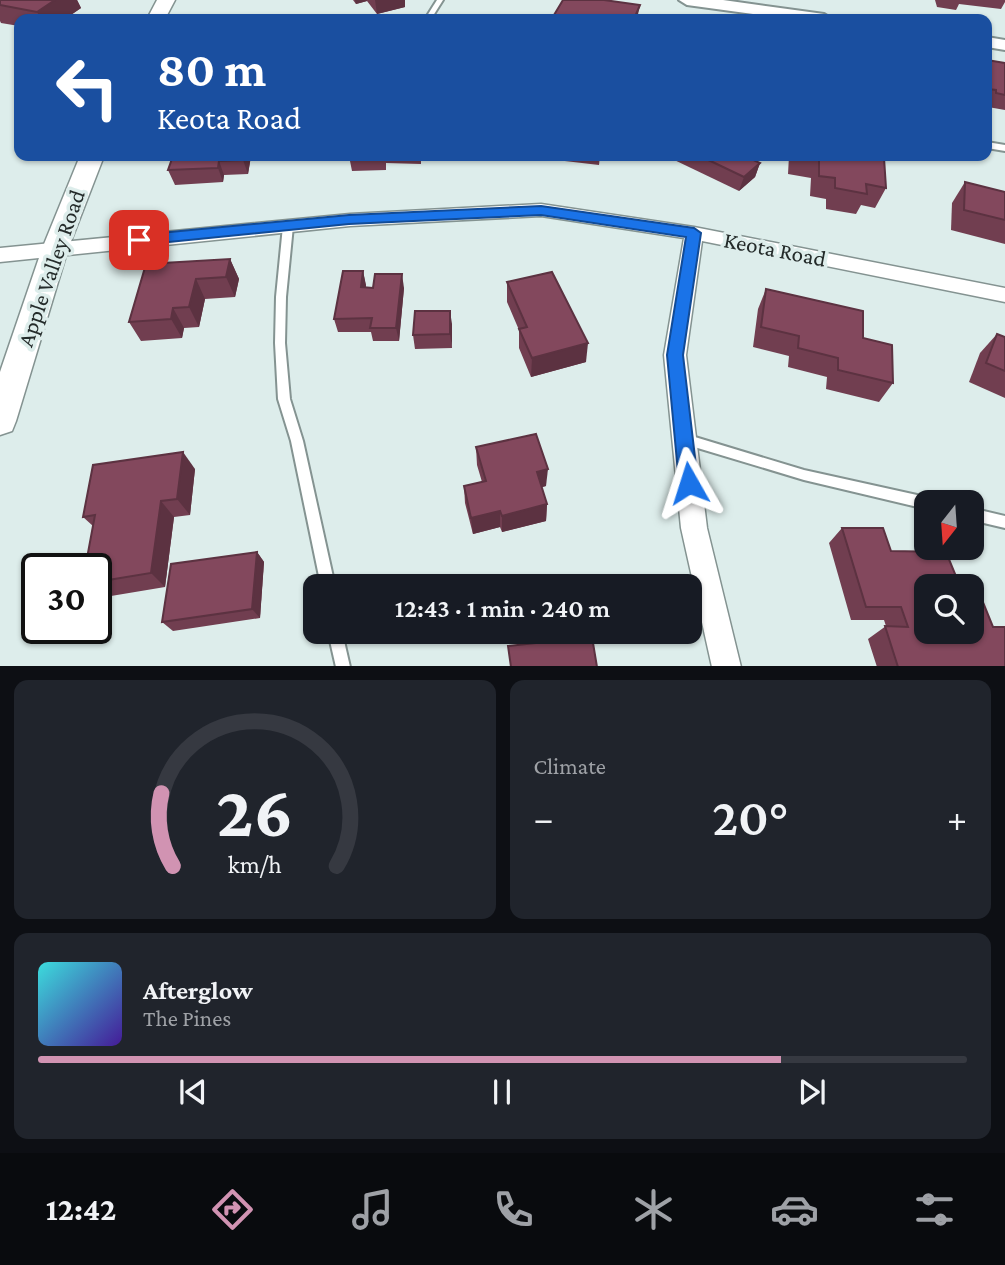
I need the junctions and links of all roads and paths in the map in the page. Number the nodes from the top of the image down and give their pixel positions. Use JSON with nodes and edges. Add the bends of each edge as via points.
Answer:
{"nodes":[{"id":1,"x":687,"y":0,"type":"edge"},
{"id":2,"x":788,"y":14,"type":"edge"},
{"id":3,"x":90,"y":161,"type":"edge"},
{"id":4,"x":288,"y":226,"type":"junction"},
{"id":5,"x":694,"y":233,"type":"junction"},
{"id":6,"x":55,"y":249,"type":"junction"},
{"id":7,"x":0,"y":255,"type":"edge"},
{"id":8,"x":1005,"y":295,"type":"edge"},
{"id":9,"x":0,"y":421,"type":"edge"},
{"id":10,"x":684,"y":438,"type":"junction"},
{"id":11,"x":914,"y":500,"type":"edge"},
{"id":12,"x":984,"y":517,"type":"edge"},
{"id":13,"x":1005,"y":522,"type":"edge"},
{"id":14,"x":326,"y":574,"type":"edge"},
{"id":15,"x":337,"y":644,"type":"edge"},
{"id":16,"x":342,"y":666,"type":"edge"},
{"id":17,"x":727,"y":666,"type":"edge"}],
"edges":[{"from":1,"to":2,"type":"street"},
{"from":3,"to":6,"type":"main road","name":"Apple Valley Road"},
{"from":4,"to":5,"type":"street","name":"Keota Road","via":[[541,210]]},
{"from":4,"to":6,"type":"street","name":"Keota Road"},
{"from":4,"to":14,"type":"lane","via":[[280,309],[284,398]]},
{"from":5,"to":8,"type":"street","name":"Keota Road"},
{"from":5,"to":10,"type":"street","via":[[675,355]]},
{"from":6,"to":7,"type":"street","name":"Keota Road"},
{"from":6,"to":9,"type":"main road","name":"Apple Valley Road"},
{"from":10,"to":11,"type":"lane","via":[[804,475]]},
{"from":10,"to":17,"type":"street","via":[[694,528]]},
{"from":12,"to":13,"type":"lane"},
{"from":15,"to":16,"type":"lane"}]}
